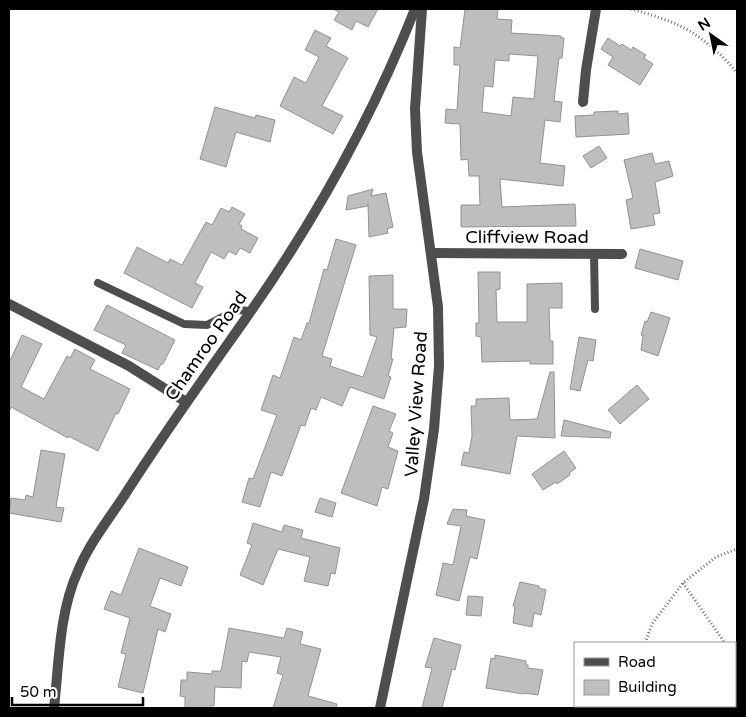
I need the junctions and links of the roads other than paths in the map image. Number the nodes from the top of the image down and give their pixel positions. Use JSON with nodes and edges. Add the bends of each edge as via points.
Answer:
{"nodes":[{"id":1,"x":415,"y":9,"type":"edge"},
{"id":2,"x":422,"y":9,"type":"edge"},
{"id":3,"x":596,"y":9,"type":"edge"},
{"id":4,"x":584,"y":102,"type":"dead end"},
{"id":5,"x":432,"y":253,"type":"junction"},
{"id":6,"x":594,"y":253,"type":"junction"},
{"id":7,"x":622,"y":254,"type":"dead end"},
{"id":8,"x":98,"y":283,"type":"dead end"},
{"id":9,"x":9,"y":304,"type":"edge"},
{"id":10,"x":595,"y":308,"type":"dead end"},
{"id":11,"x":251,"y":311,"type":"junction"},
{"id":12,"x":186,"y":402,"type":"junction"},
{"id":13,"x":54,"y":708,"type":"edge"},
{"id":14,"x":380,"y":708,"type":"edge"}],
"edges":[{"from":1,"to":11,"type":"street","name":"Chamroo Road","via":[[382,86],[305,230]]},
{"from":2,"to":5,"type":"street","name":"Valley View Road","via":[[415,109],[417,152]]},
{"from":3,"to":4,"type":"street"},
{"from":5,"to":6,"type":"street","name":"Cliffview Road"},
{"from":5,"to":14,"type":"street","name":"Valley View Road","via":[[439,336],[434,429],[424,499]]},
{"from":6,"to":7,"type":"street","name":"Cliffview Road"},
{"from":6,"to":10,"type":"lane"},
{"from":8,"to":11,"type":"lane","via":[[184,324],[208,325],[236,310]]},
{"from":9,"to":12,"type":"street","via":[[129,366]]},
{"from":11,"to":12,"type":"street","name":"Chamroo Road"},
{"from":12,"to":13,"type":"street","name":"Chamroo Road","via":[[78,571],[66,609]]}]}
